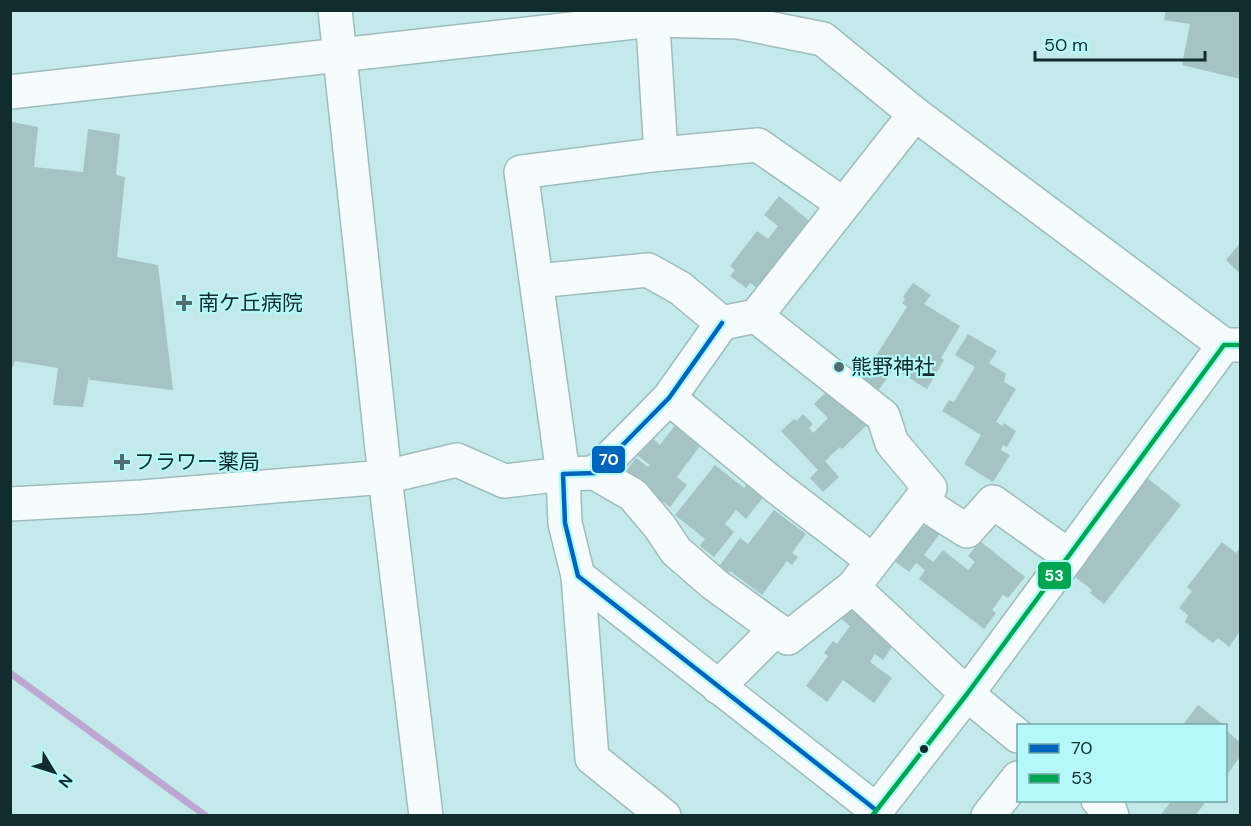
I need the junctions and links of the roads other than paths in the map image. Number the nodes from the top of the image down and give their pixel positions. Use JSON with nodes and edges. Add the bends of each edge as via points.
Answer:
{"nodes":[{"id":1,"x":335,"y":10,"type":"edge"},
{"id":2,"x":652,"y":15,"type":"edge"},
{"id":3,"x":340,"y":53,"type":"junction"},
{"id":4,"x":10,"y":92,"type":"edge"},
{"id":5,"x":915,"y":114,"type":"junction"},
{"id":6,"x":661,"y":154,"type":"junction"},
{"id":7,"x":843,"y":204,"type":"junction"},
{"id":8,"x":537,"y":281,"type":"junction"},
{"id":9,"x":756,"y":316,"type":"junction"},
{"id":10,"x":722,"y":323,"type":"junction"},
{"id":11,"x":1232,"y":345,"type":"edge"},
{"id":12,"x":669,"y":398,"type":"junction"},
{"id":13,"x":579,"y":473,"type":"junction"},
{"id":14,"x":385,"y":477,"type":"junction"},
{"id":15,"x":920,"y":501,"type":"junction"},
{"id":16,"x":10,"y":504,"type":"edge"},
{"id":17,"x":1069,"y":556,"type":"junction"},
{"id":18,"x":873,"y":561,"type":"junction"},
{"id":19,"x":578,"y":576,"type":"junction"},
{"id":20,"x":853,"y":587,"type":"junction"},
{"id":21,"x":776,"y":629,"type":"junction"},
{"id":22,"x":718,"y":687,"type":"junction"},
{"id":23,"x":967,"y":694,"type":"junction"},
{"id":24,"x":1017,"y":735,"type":"edge"},
{"id":25,"x":1017,"y":779,"type":"edge"},
{"id":26,"x":874,"y":813,"type":"edge"},
{"id":27,"x":426,"y":816,"type":"edge"},
{"id":28,"x":664,"y":816,"type":"edge"},
{"id":29,"x":988,"y":816,"type":"edge"}],
"edges":[{"from":1,"to":3,"type":"street"},
{"from":2,"to":3,"type":"street"},
{"from":2,"to":5,"type":"street","via":[[738,22],[823,39]]},
{"from":2,"to":6,"type":"street"},
{"from":3,"to":4,"type":"street"},
{"from":3,"to":14,"type":"street"},
{"from":5,"to":7,"type":"street"},
{"from":5,"to":11,"type":"street"},
{"from":6,"to":7,"type":"street","via":[[758,146]]},
{"from":6,"to":8,"type":"street","via":[[521,172]]},
{"from":7,"to":9,"type":"street"},
{"from":8,"to":10,"type":"street","via":[[648,270],[680,288]]},
{"from":8,"to":13,"type":"street"},
{"from":9,"to":10,"type":"street"},
{"from":9,"to":15,"type":"street","via":[[883,416],[892,443],[930,488]]},
{"from":10,"to":12,"type":"street"},
{"from":11,"to":17,"type":"street"},
{"from":12,"to":13,"type":"street"},
{"from":12,"to":18,"type":"street"},
{"from":13,"to":14,"type":"street","via":[[504,481],[457,460]]},
{"from":13,"to":19,"type":"street","via":[[565,523]]},
{"from":13,"to":21,"type":"street","via":[[633,495],[676,552]]},
{"from":14,"to":16,"type":"street"},
{"from":14,"to":27,"type":"street"},
{"from":15,"to":17,"type":"street","via":[[967,531],[993,502]]},
{"from":15,"to":18,"type":"street"},
{"from":17,"to":23,"type":"street"},
{"from":18,"to":20,"type":"street"},
{"from":19,"to":22,"type":"street"},
{"from":19,"to":28,"type":"street","via":[[592,758]]},
{"from":20,"to":21,"type":"street","via":[[788,638]]},
{"from":20,"to":23,"type":"street"},
{"from":21,"to":22,"type":"street"},
{"from":22,"to":26,"type":"street"},
{"from":23,"to":24,"type":"street"},
{"from":23,"to":26,"type":"street"},
{"from":25,"to":29,"type":"street"}]}
